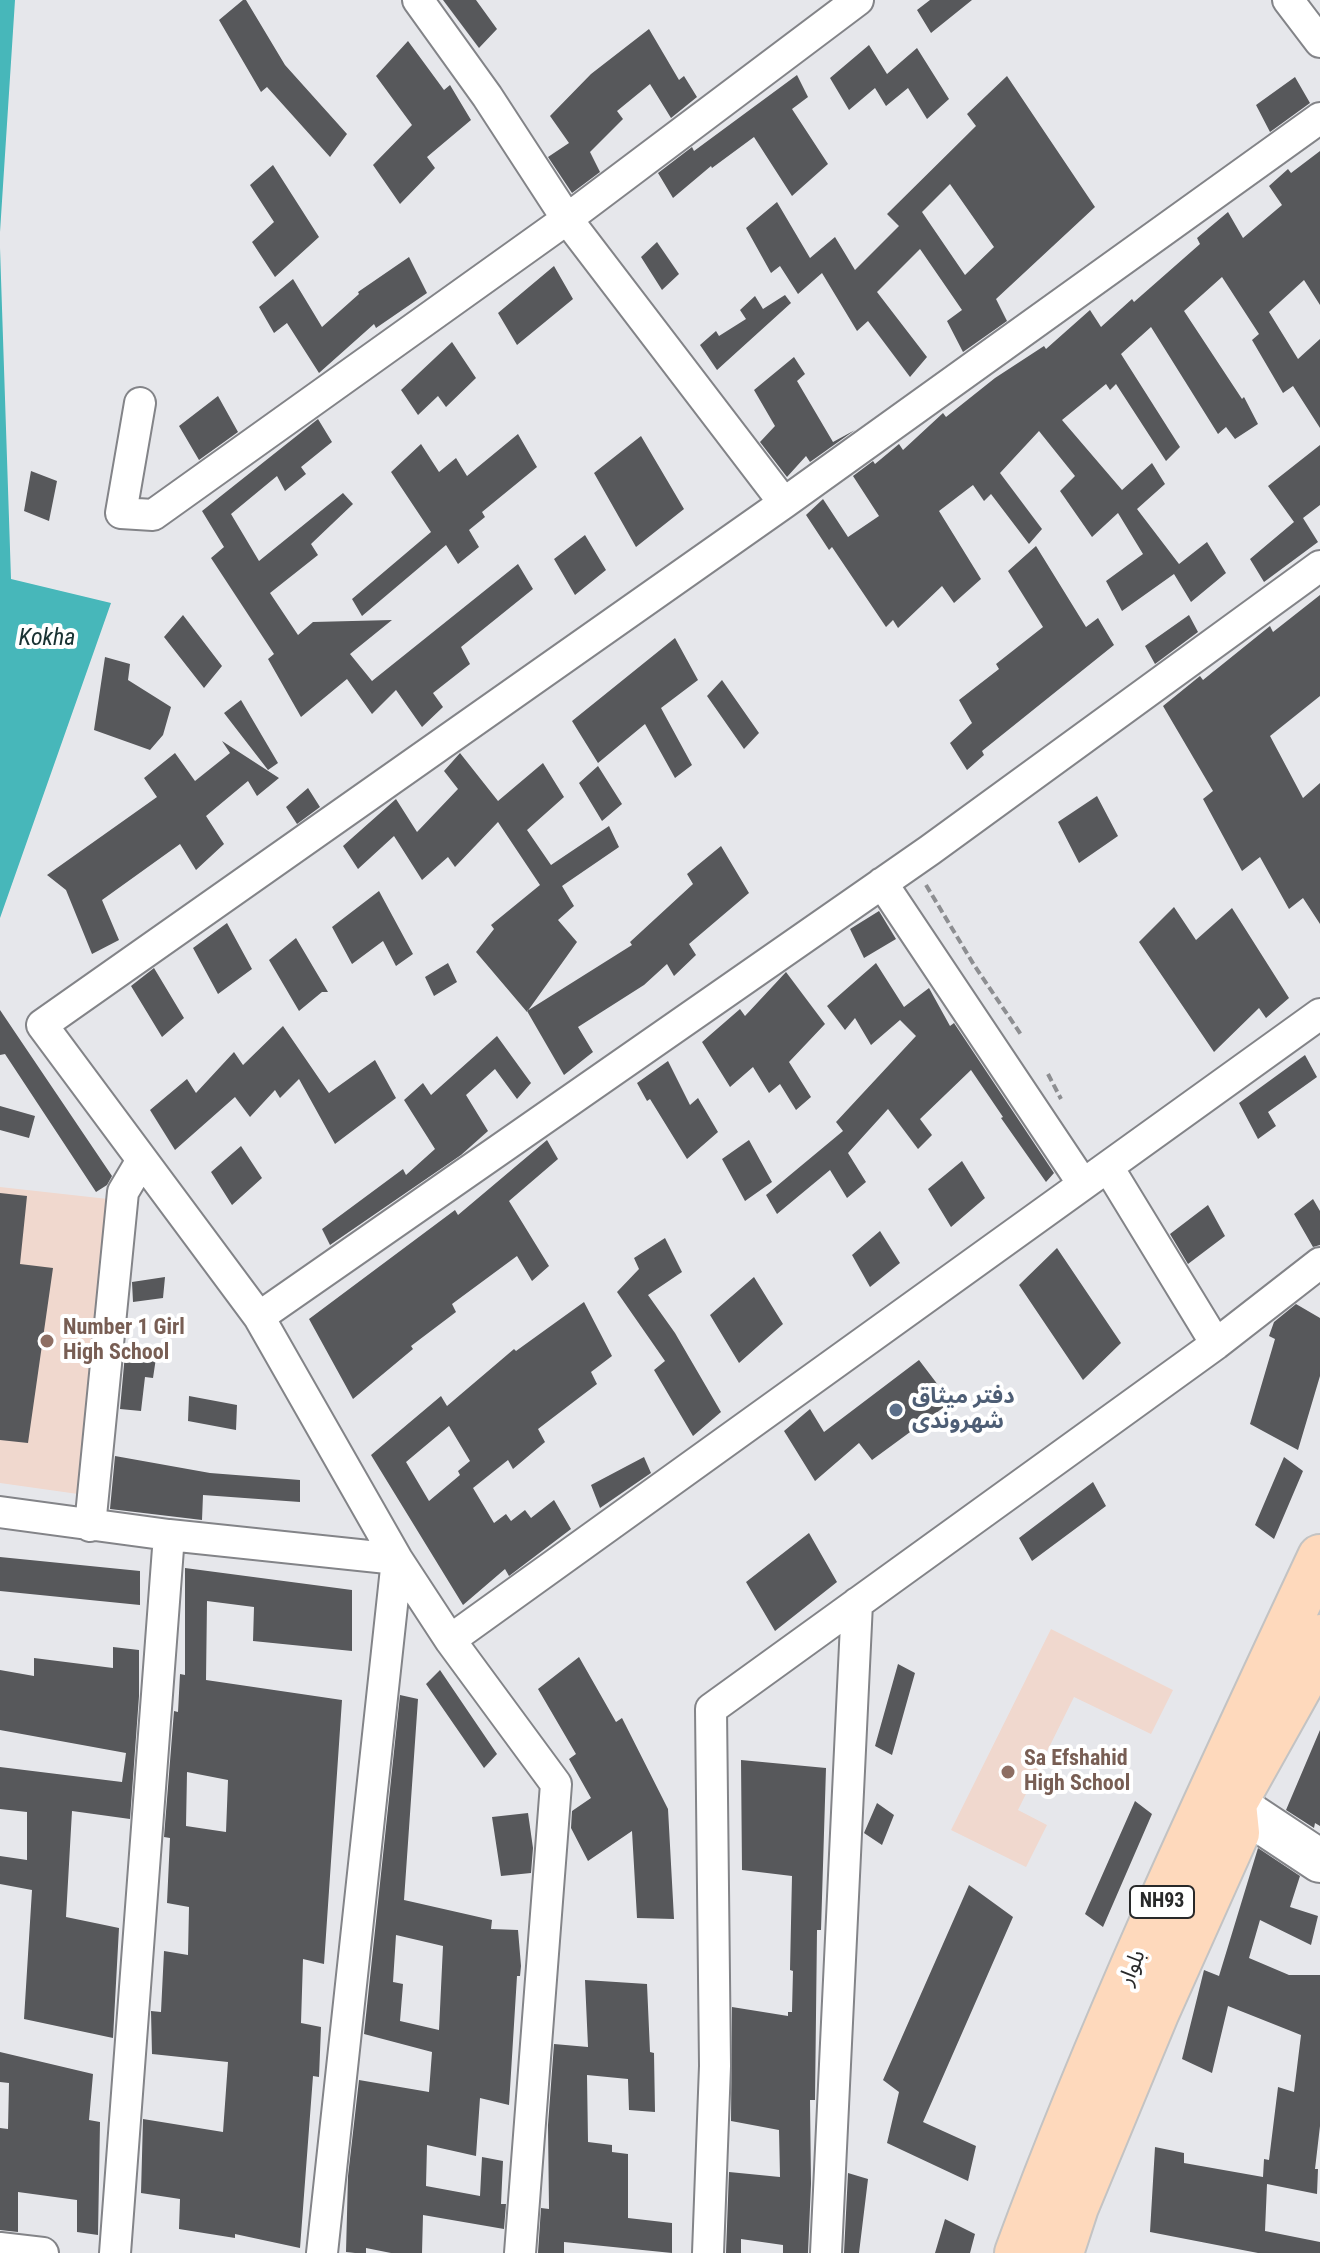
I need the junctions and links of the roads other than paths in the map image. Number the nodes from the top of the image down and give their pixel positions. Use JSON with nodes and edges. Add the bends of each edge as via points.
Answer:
{"nodes":[{"id":1,"x":418,"y":0,"type":"edge"},
{"id":2,"x":858,"y":0,"type":"edge"},
{"id":3,"x":1288,"y":0,"type":"edge"},
{"id":4,"x":1320,"y":42,"type":"edge"},
{"id":5,"x":1320,"y":118,"type":"edge"},
{"id":6,"x":567,"y":219,"type":"junction"},
{"id":7,"x":140,"y":403,"type":"dead end"},
{"id":8,"x":784,"y":503,"type":"junction"},
{"id":9,"x":1320,"y":566,"type":"edge"},
{"id":10,"x":882,"y":883,"type":"junction"},
{"id":11,"x":1320,"y":1014,"type":"edge"},
{"id":12,"x":142,"y":1160,"type":"junction"},
{"id":13,"x":1108,"y":1167,"type":"junction"},
{"id":14,"x":1083,"y":1184,"type":"junction"},
{"id":15,"x":1320,"y":1263,"type":"edge"},
{"id":16,"x":259,"y":1317,"type":"junction"},
{"id":17,"x":1216,"y":1344,"type":"junction"},
{"id":18,"x":0,"y":1512,"type":"edge"},
{"id":19,"x":90,"y":1526,"type":"junction"},
{"id":20,"x":169,"y":1535,"type":"junction"},
{"id":21,"x":1320,"y":1557,"type":"edge"},
{"id":22,"x":397,"y":1559,"type":"junction"},
{"id":23,"x":857,"y":1603,"type":"junction"},
{"id":24,"x":1320,"y":1637,"type":"edge"},
{"id":25,"x":450,"y":1640,"type":"junction"},
{"id":26,"x":1234,"y":1804,"type":"junction"},
{"id":27,"x":1320,"y":1861,"type":"edge"},
{"id":28,"x":0,"y":2248,"type":"edge"},
{"id":29,"x":43,"y":2253,"type":"edge"},
{"id":30,"x":115,"y":2253,"type":"edge"},
{"id":31,"x":322,"y":2253,"type":"edge"},
{"id":32,"x":520,"y":2253,"type":"edge"},
{"id":33,"x":708,"y":2253,"type":"edge"},
{"id":34,"x":826,"y":2253,"type":"edge"},
{"id":35,"x":1017,"y":2253,"type":"edge"},
{"id":36,"x":1061,"y":2253,"type":"edge"}],
"edges":[{"from":1,"to":6,"type":"street"},
{"from":2,"to":6,"type":"street"},
{"from":3,"to":4,"type":"street"},
{"from":5,"to":8,"type":"street"},
{"from":6,"to":7,"type":"street","via":[[153,515],[121,513]]},
{"from":6,"to":8,"type":"street"},
{"from":8,"to":12,"type":"street","via":[[42,1025]]},
{"from":9,"to":10,"type":"street"},
{"from":10,"to":14,"type":"street"},
{"from":10,"to":16,"type":"street"},
{"from":11,"to":13,"type":"street"},
{"from":12,"to":16,"type":"street"},
{"from":12,"to":19,"type":"street","via":[[123,1192]]},
{"from":13,"to":14,"type":"street"},
{"from":13,"to":17,"type":"street"},
{"from":14,"to":25,"type":"street"},
{"from":15,"to":17,"type":"street"},
{"from":16,"to":22,"type":"street"},
{"from":17,"to":23,"type":"street"},
{"from":18,"to":19,"type":"street"},
{"from":19,"to":20,"type":"street"},
{"from":20,"to":22,"type":"street"},
{"from":20,"to":30,"type":"street"},
{"from":21,"to":35,"type":"main road","name":"بلوار","number":"NH93","via":[[1182,1854]]},
{"from":22,"to":25,"type":"street"},
{"from":22,"to":31,"type":"street"},
{"from":23,"to":33,"type":"street","via":[[711,1709],[715,2066]]},
{"from":23,"to":34,"type":"street"},
{"from":24,"to":26,"type":"main road","name":"بلوار","number":"NH93","via":[[1300,1686]]},
{"from":25,"to":32,"type":"street","via":[[556,1784]]},
{"from":26,"to":27,"type":"street"},
{"from":26,"to":36,"type":"main road","name":"بلوار","number":"NH93","via":[[1237,1833],[1156,2014]]},
{"from":28,"to":29,"type":"street"}]}
